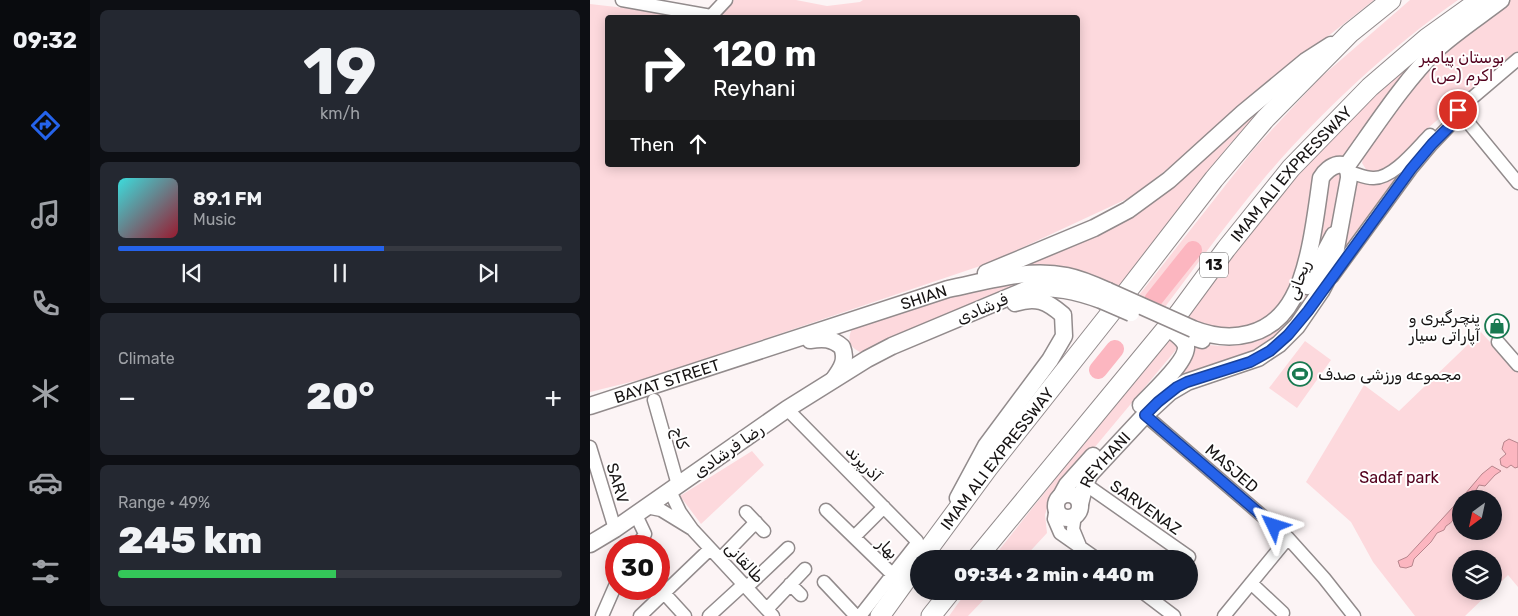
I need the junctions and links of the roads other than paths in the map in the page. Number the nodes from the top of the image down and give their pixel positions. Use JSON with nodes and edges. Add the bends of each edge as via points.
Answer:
{"nodes":[{"id":1,"x":622,"y":0,"type":"edge"},
{"id":2,"x":726,"y":0,"type":"edge"},
{"id":3,"x":1391,"y":0,"type":"edge"},
{"id":4,"x":1480,"y":0,"type":"edge"},
{"id":5,"x":1501,"y":0,"type":"edge"},
{"id":6,"x":705,"y":15,"type":"edge"},
{"id":7,"x":712,"y":15,"type":"edge"},
{"id":8,"x":1350,"y":33,"type":"junction"},
{"id":9,"x":1518,"y":59,"type":"edge"},
{"id":10,"x":1458,"y":110,"type":"junction"},
{"id":11,"x":1348,"y":170,"type":"junction"},
{"id":12,"x":1518,"y":183,"type":"edge"},
{"id":13,"x":1341,"y":217,"type":"junction"},
{"id":14,"x":948,"y":289,"type":"junction"},
{"id":15,"x":1321,"y":291,"type":"junction"},
{"id":16,"x":1104,"y":295,"type":"junction"},
{"id":17,"x":850,"y":322,"type":"junction"},
{"id":18,"x":948,"y":323,"type":"junction"},
{"id":19,"x":1171,"y":330,"type":"junction"},
{"id":20,"x":1498,"y":342,"type":"dead end"},
{"id":21,"x":842,"y":347,"type":"junction"},
{"id":22,"x":744,"y":355,"type":"junction"},
{"id":23,"x":867,"y":359,"type":"junction"},
{"id":24,"x":1518,"y":365,"type":"edge"},
{"id":25,"x":832,"y":381,"type":"junction"},
{"id":26,"x":654,"y":400,"type":"dead end"},
{"id":27,"x":590,"y":406,"type":"edge"},
{"id":28,"x":787,"y":409,"type":"junction"},
{"id":29,"x":1145,"y":415,"type":"junction"},
{"id":30,"x":590,"y":447,"type":"edge"},
{"id":31,"x":1085,"y":484,"type":"junction"},
{"id":32,"x":674,"y":488,"type":"junction"},
{"id":33,"x":1059,"y":501,"type":"junction"},
{"id":34,"x":884,"y":507,"type":"junction"},
{"id":35,"x":826,"y":510,"type":"dead end"},
{"id":36,"x":1077,"y":510,"type":"junction"},
{"id":37,"x":641,"y":511,"type":"junction"},
{"id":38,"x":746,"y":512,"type":"dead end"},
{"id":39,"x":615,"y":529,"type":"junction"},
{"id":40,"x":692,"y":530,"type":"junction"},
{"id":41,"x":644,"y":535,"type":"edge"},
{"id":42,"x":854,"y":537,"type":"junction"},
{"id":43,"x":1288,"y":538,"type":"junction"},
{"id":44,"x":590,"y":544,"type":"edge"},
{"id":45,"x":1080,"y":546,"type":"junction"},
{"id":46,"x":788,"y":548,"type":"dead end"},
{"id":47,"x":924,"y":548,"type":"edge"},
{"id":48,"x":710,"y":549,"type":"junction"},
{"id":49,"x":983,"y":550,"type":"edge"},
{"id":50,"x":1085,"y":550,"type":"edge"},
{"id":51,"x":1179,"y":550,"type":"edge"},
{"id":52,"x":720,"y":559,"type":"junction"},
{"id":53,"x":805,"y":569,"type":"dead end"},
{"id":54,"x":892,"y":574,"type":"junction"},
{"id":55,"x":910,"y":574,"type":"edge"},
{"id":56,"x":824,"y":582,"type":"dead end"},
{"id":57,"x":1251,"y":583,"type":"junction"},
{"id":58,"x":790,"y":584,"type":"junction"},
{"id":59,"x":745,"y":586,"type":"junction"},
{"id":60,"x":670,"y":587,"type":"edge"},
{"id":61,"x":780,"y":595,"type":"junction"},
{"id":62,"x":801,"y":595,"type":"dead end"},
{"id":63,"x":609,"y":600,"type":"edge"},
{"id":64,"x":657,"y":600,"type":"edge"},
{"id":65,"x":670,"y":600,"type":"edge"},
{"id":66,"x":943,"y":600,"type":"edge"},
{"id":67,"x":1153,"y":600,"type":"edge"},
{"id":68,"x":789,"y":605,"type":"dead end"},
{"id":69,"x":770,"y":612,"type":"edge"},
{"id":70,"x":1283,"y":613,"type":"dead end"},
{"id":71,"x":602,"y":616,"type":"edge"},
{"id":72,"x":640,"y":616,"type":"edge"},
{"id":73,"x":684,"y":616,"type":"edge"},
{"id":74,"x":709,"y":616,"type":"edge"},
{"id":75,"x":856,"y":616,"type":"edge"},
{"id":76,"x":860,"y":616,"type":"edge"},
{"id":77,"x":880,"y":616,"type":"edge"},
{"id":78,"x":931,"y":616,"type":"edge"},
{"id":79,"x":1174,"y":616,"type":"edge"},
{"id":80,"x":1224,"y":616,"type":"edge"},
{"id":81,"x":1354,"y":616,"type":"edge"}],
"edges":[{"from":1,"to":6,"type":"street"},
{"from":2,"to":7,"type":"street"},
{"from":3,"to":8,"type":"highway","name":"IMAM ALI EXPRESSWAY"},
{"from":4,"to":49,"type":"highway","name":"IMAM ALI EXPRESSWAY","number":"13","via":[[1427,38],[1370,88],[1291,168],[1179,312]]},
{"from":5,"to":11,"type":"main road","via":[[1438,48],[1416,72]]},
{"from":8,"to":14,"type":"main road","via":[[1306,61],[1242,113],[1169,180],[1128,210],[1094,228]]},
{"from":8,"to":47,"type":"highway","name":"IMAM ALI EXPRESSWAY","via":[[1266,118],[1214,179]]},
{"from":9,"to":10,"type":"street"},
{"from":10,"to":11,"type":"street","via":[[1387,175],[1373,178]]},
{"from":10,"to":12,"type":"street"},
{"from":10,"to":15,"type":"street","name":"ریحانی","via":[[1454,122],[1411,169]]},
{"from":11,"to":13,"type":"main road","name":"REYHANI"},
{"from":11,"to":16,"type":"main road","name":"ریحانی","bridge":true,"via":[[1340,165],[1334,166],[1321,178],[1304,271],[1286,310],[1265,327],[1241,336],[1216,335]]},
{"from":13,"to":15,"type":"main road","name":"REYHANI","via":[[1332,270]]},
{"from":13,"to":19,"type":"main road","via":[[1299,302],[1272,330],[1256,339],[1220,343]]},
{"from":14,"to":16,"type":"main road","name":"SHIAN","via":[[1039,273],[1069,276]]},
{"from":14,"to":17,"type":"main road","name":"SHIAN"},
{"from":15,"to":29,"type":"main road","name":"REYHANI","via":[[1296,326],[1270,351],[1250,362],[1182,384]]},
{"from":16,"to":18,"type":"main road","name":"فرشادی","via":[[1062,288],[1028,289]]},
{"from":16,"to":19,"type":"main road","bridge":true},
{"from":17,"to":21,"type":"main road","via":[[842,331]]},
{"from":17,"to":22,"type":"main road","name":"SHIAN"},
{"from":18,"to":23,"type":"main road","name":"فرشادی"},
{"from":18,"to":47,"type":"main road","via":[[1034,299],[1054,307],[1063,316],[1064,336],[986,446]]},
{"from":19,"to":33,"type":"main road","via":[[1184,340],[1186,348],[1178,364],[1075,476]]},
{"from":20,"to":24,"type":"street"},
{"from":21,"to":22,"type":"main road","via":[[832,340],[818,338]]},
{"from":21,"to":23,"type":"main road","via":[[854,356]]},
{"from":21,"to":25,"type":"main road","via":[[844,361]]},
{"from":22,"to":27,"type":"main road","name":"BAYAT STREET"},
{"from":23,"to":25,"type":"main road","name":"رضا فرشادی"},
{"from":25,"to":28,"type":"main road","name":"رضا فرشادی"},
{"from":26,"to":32,"type":"street","name":"کاج"},
{"from":28,"to":32,"type":"main road","name":"رضا فرشادی"},
{"from":28,"to":34,"type":"street","name":"آذرپرند"},
{"from":29,"to":31,"type":"main road","name":"REYHANI","via":[[1090,474]]},
{"from":29,"to":43,"type":"street","name":"MASJED"},
{"from":30,"to":39,"type":"street","name":"SARV"},
{"from":31,"to":36,"type":"main road","name":"REYHANI"},
{"from":31,"to":51,"type":"street","name":"SARVENAZ"},
{"from":32,"to":37,"type":"main road","name":"رضا فرشادی"},
{"from":32,"to":40,"type":"street","name":"طالقانی","via":[[680,512]]},
{"from":33,"to":36,"type":"main road","via":[[1059,513],[1065,517]]},
{"from":33,"to":45,"type":"street","via":[[1054,520],[1056,526],[1060,533]]},
{"from":34,"to":42,"type":"street","name":"بهار"},
{"from":34,"to":47,"type":"street","name":"آذرپرند"},
{"from":35,"to":42,"type":"street","name":"بهار"},
{"from":36,"to":45,"type":"street","via":[[1073,529]]},
{"from":37,"to":39,"type":"main road","name":"رضا فرشادی"},
{"from":37,"to":40,"type":"street","name":"طالقانی","via":[[661,510]]},
{"from":37,"to":41,"type":"street"},
{"from":38,"to":52,"type":"street","via":[[760,526]]},
{"from":39,"to":44,"type":"main road","name":"رضا فرشادی"},
{"from":40,"to":48,"type":"street","name":"طالقانی"},
{"from":42,"to":54,"type":"street","name":"بهار"},
{"from":43,"to":57,"type":"street"},
{"from":43,"to":81,"type":"street","name":"MASJED"},
{"from":45,"to":50,"type":"street"},
{"from":46,"to":59,"type":"street"},
{"from":47,"to":54,"type":"street","name":"بهار","via":[[915,546]]},
{"from":48,"to":52,"type":"street","name":"طالقانی"},
{"from":48,"to":60,"type":"street"},
{"from":52,"to":59,"type":"street","name":"طالقانی"},
{"from":53,"to":58,"type":"street"},
{"from":54,"to":76,"type":"street"},
{"from":55,"to":77,"type":"highway"},
{"from":56,"to":75,"type":"street"},
{"from":57,"to":70,"type":"street"},
{"from":57,"to":80,"type":"street"},
{"from":58,"to":61,"type":"street"},
{"from":58,"to":62,"type":"street"},
{"from":59,"to":69,"type":"street","name":"طالقانی"},
{"from":59,"to":74,"type":"street"},
{"from":61,"to":68,"type":"street"},
{"from":61,"to":69,"type":"street"},
{"from":63,"to":71,"type":"street"},
{"from":64,"to":72,"type":"street"},
{"from":65,"to":73,"type":"street"},
{"from":66,"to":78,"type":"highway"},
{"from":67,"to":79,"type":"street"}]}
